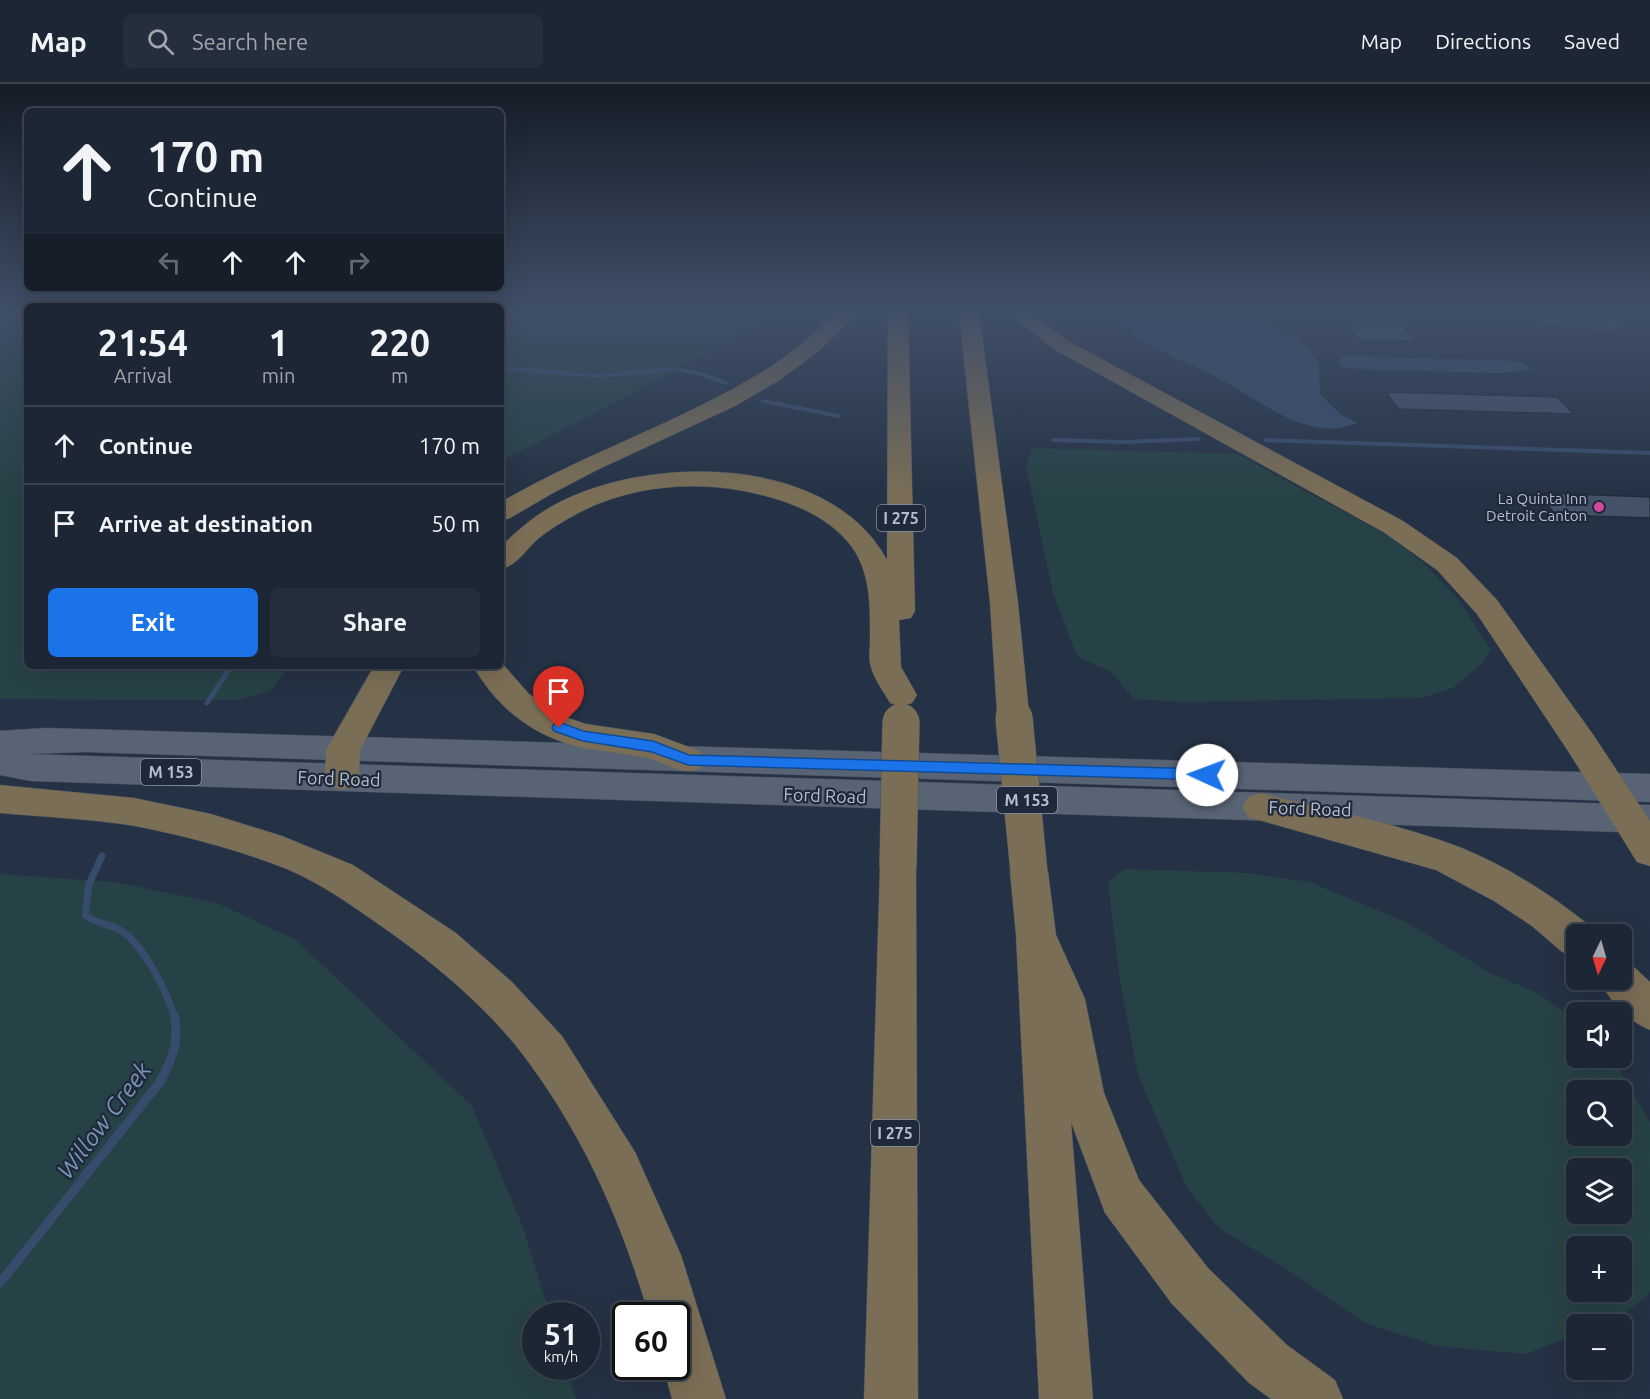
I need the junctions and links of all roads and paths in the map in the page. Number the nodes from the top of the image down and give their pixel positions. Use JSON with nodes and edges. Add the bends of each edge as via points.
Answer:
{"nodes":[{"id":1,"x":770,"y":374,"type":"edge"},
{"id":2,"x":898,"y":374,"type":"edge"},
{"id":3,"x":976,"y":374,"type":"edge"},
{"id":4,"x":1114,"y":374,"type":"edge"},
{"id":5,"x":504,"y":511,"type":"edge"},
{"id":6,"x":504,"y":558,"type":"edge"},
{"id":7,"x":388,"y":669,"type":"edge"},
{"id":8,"x":490,"y":669,"type":"edge"},
{"id":9,"x":901,"y":709,"type":"junction"},
{"id":10,"x":0,"y":744,"type":"edge"},
{"id":11,"x":688,"y":760,"type":"junction"},
{"id":12,"x":0,"y":762,"type":"edge"},
{"id":13,"x":342,"y":764,"type":"junction"},
{"id":14,"x":1608,"y":786,"type":"junction"},
{"id":15,"x":1650,"y":788,"type":"edge"},
{"id":16,"x":0,"y":799,"type":"edge"},
{"id":17,"x":1260,"y":807,"type":"junction"},
{"id":18,"x":1639,"y":819,"type":"edge"},
{"id":19,"x":1650,"y":851,"type":"edge"},
{"id":20,"x":1566,"y":932,"type":"edge"},
{"id":21,"x":1036,"y":935,"type":"junction"},
{"id":22,"x":1630,"y":990,"type":"edge"},
{"id":23,"x":1650,"y":1010,"type":"edge"},
{"id":24,"x":671,"y":1302,"type":"edge"},
{"id":25,"x":690,"y":1367,"type":"edge"},
{"id":26,"x":699,"y":1399,"type":"edge"},
{"id":27,"x":891,"y":1399,"type":"edge"},
{"id":28,"x":1066,"y":1399,"type":"edge"},
{"id":29,"x":1316,"y":1399,"type":"edge"}],
"edges":[{"from":1,"to":5,"type":"highway","via":[[744,391]]},
{"from":2,"to":9,"type":"highway","number":"I 275"},
{"from":3,"to":21,"type":"highway","bridge":true,"via":[[1004,603]]},
{"from":4,"to":14,"type":"highway","via":[[1394,527],[1447,564],[1487,607]]},
{"from":6,"to":9,"type":"highway","via":[[523,538],[564,511],[636,486],[717,479],[786,492],[844,523],[870,553],[881,581],[886,666]]},
{"from":7,"to":13,"type":"highway"},
{"from":8,"to":11,"type":"highway","via":[[510,694],[546,722],[583,736],[653,747]]},
{"from":9,"to":27,"type":"highway","number":"I 275","bridge":true},
{"from":10,"to":13,"type":"main road","name":"Ford Road","number":"M 153","via":[[85,740]]},
{"from":11,"to":13,"type":"main road","name":"Ford Road","number":"M 153"},
{"from":11,"to":14,"type":"main road","name":"Ford Road","number":"M 153"},
{"from":12,"to":13,"type":"main road","name":"Ford Road","number":"M 153","via":[[31,768]]},
{"from":13,"to":17,"type":"main road","name":"Ford Road","number":"M 153","via":[[695,791]]},
{"from":14,"to":15,"type":"main road","name":"Ford Road","number":"M 153"},
{"from":14,"to":18,"type":"highway"},
{"from":16,"to":24,"type":"highway","via":[[135,813],[211,829],[282,851],[340,876],[442,945],[497,996],[547,1051],[619,1168]]},
{"from":17,"to":18,"type":"main road","name":"Ford Road","number":"M 153"},
{"from":17,"to":20,"type":"highway","via":[[1434,853],[1495,882]]},
{"from":18,"to":19,"type":"highway"},
{"from":21,"to":28,"type":"highway"},
{"from":21,"to":29,"type":"highway","via":[[1064,999],[1082,1094],[1122,1196],[1190,1286],[1268,1364]]},
{"from":22,"to":23,"type":"highway"},
{"from":25,"to":26,"type":"highway"}]}
